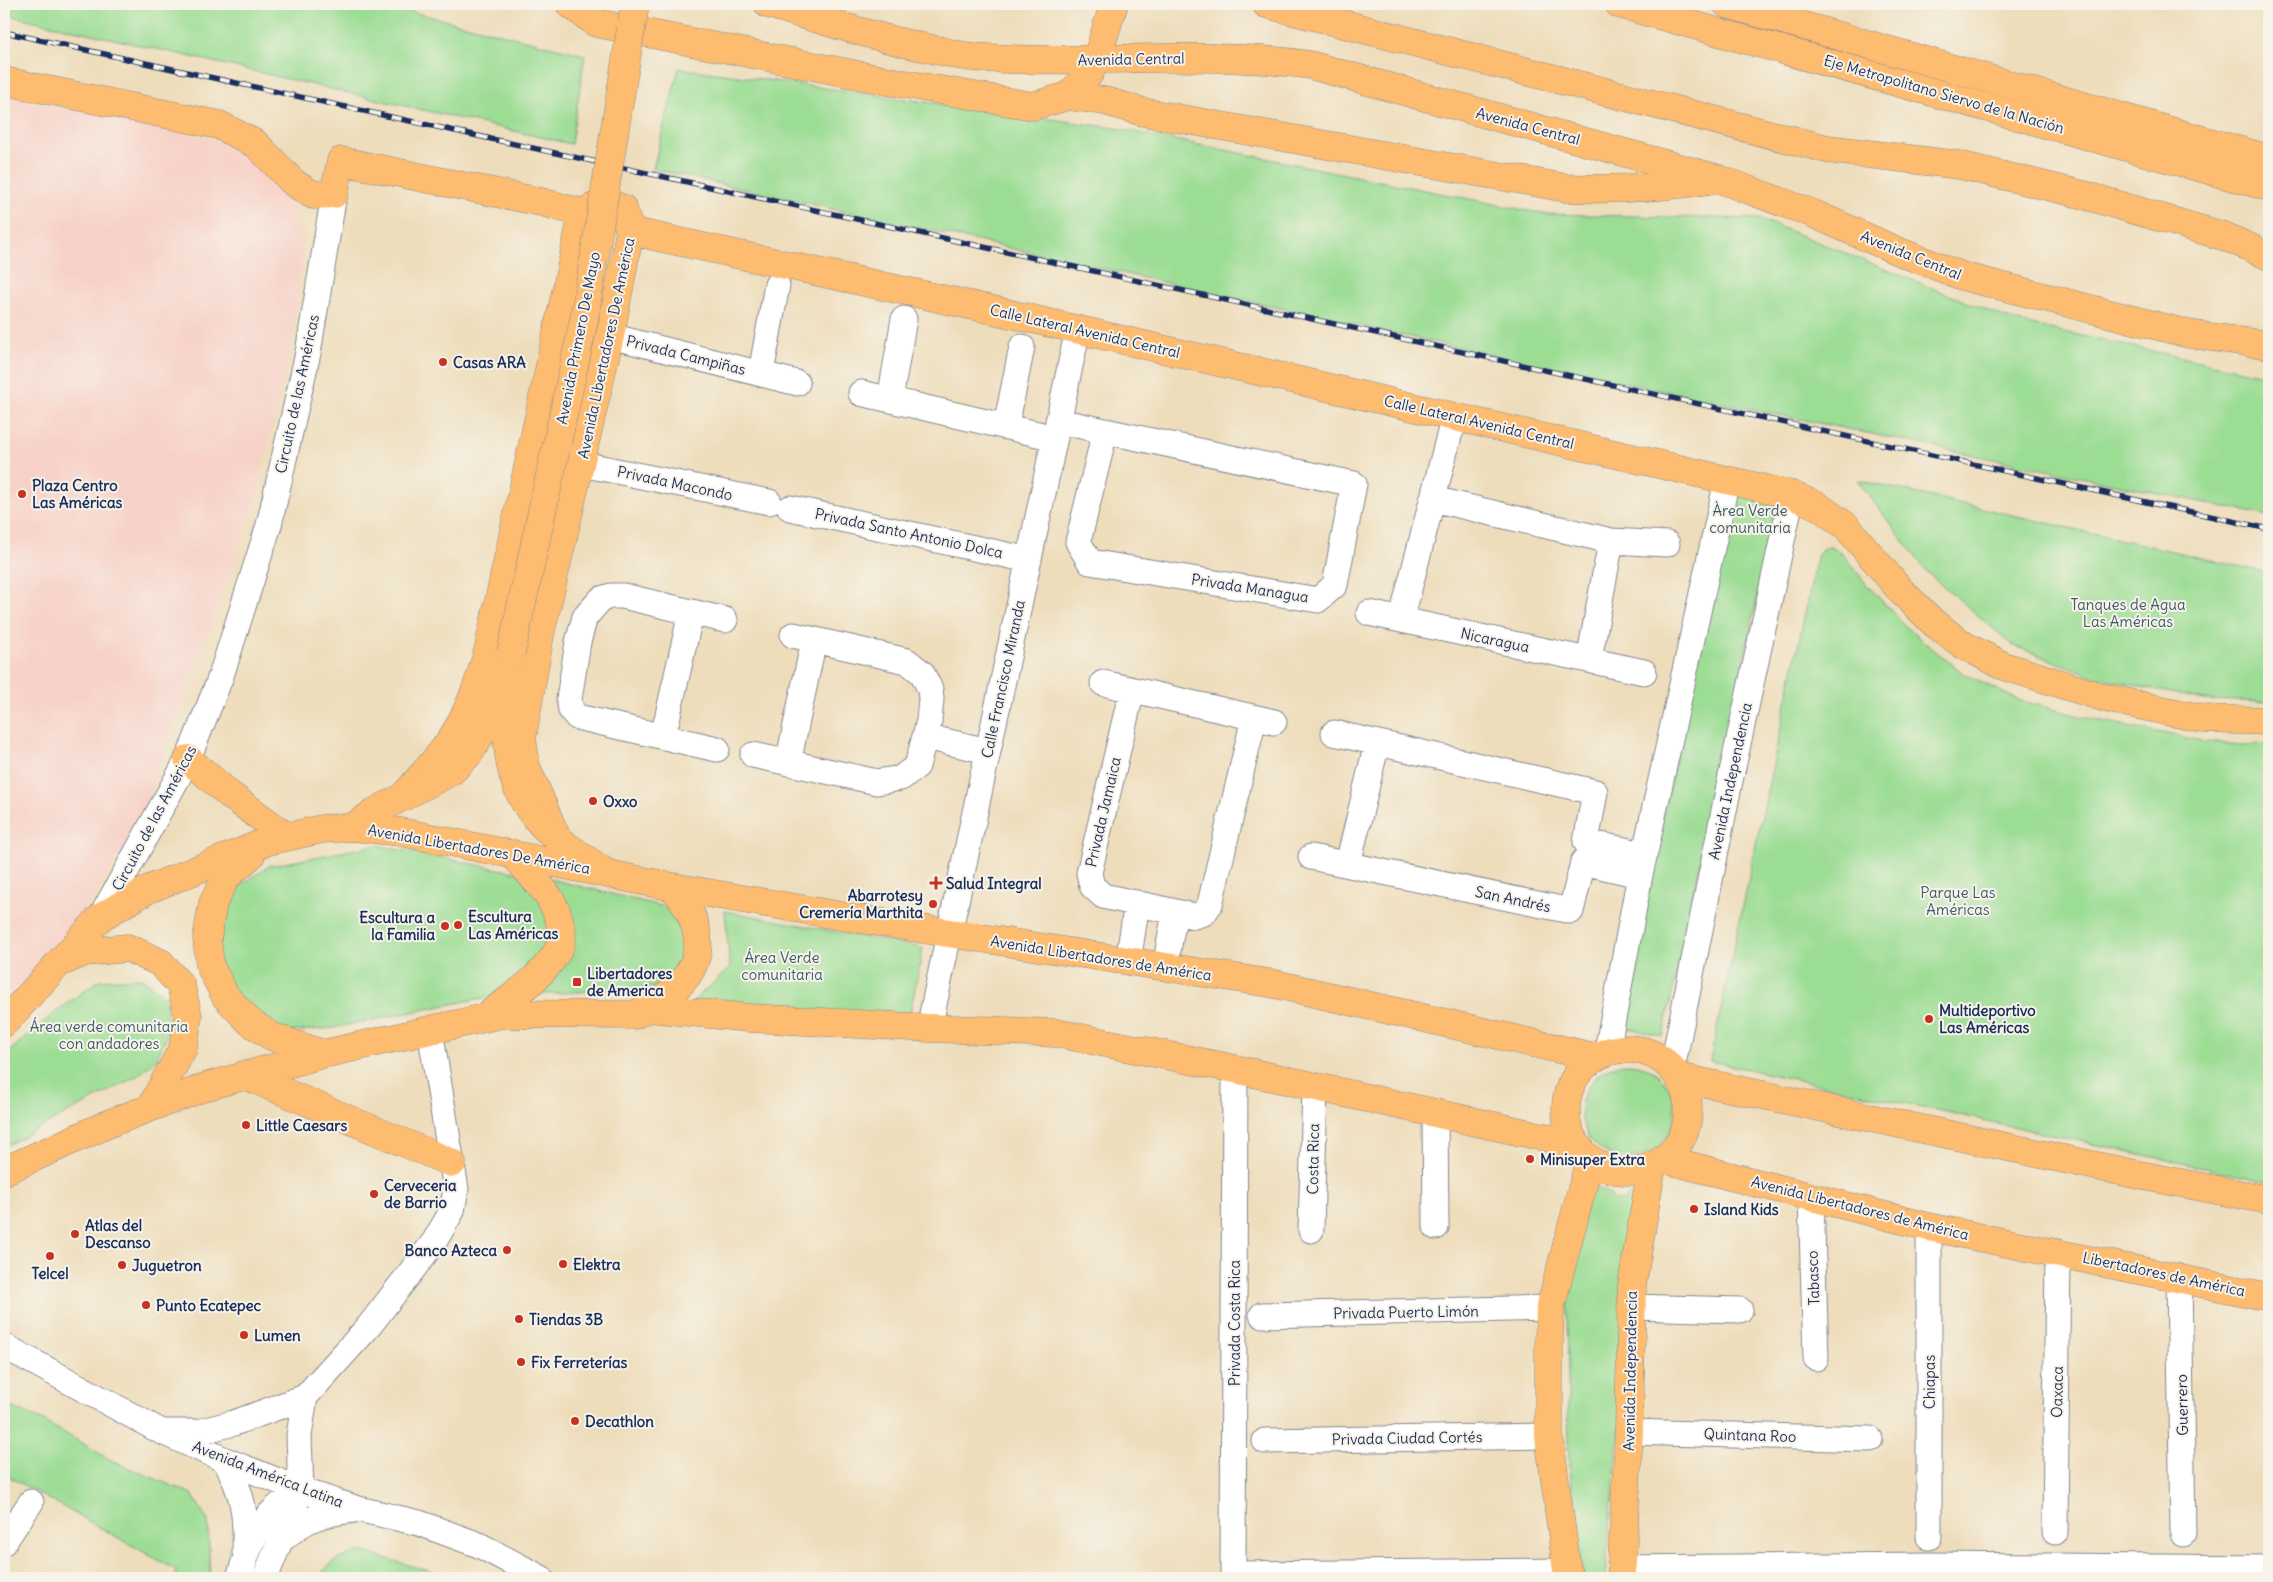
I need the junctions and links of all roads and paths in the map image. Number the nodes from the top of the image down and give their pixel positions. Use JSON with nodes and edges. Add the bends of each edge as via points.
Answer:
{"nodes":[{"id":1,"x":570,"y":4,"type":"edge"},
{"id":2,"x":635,"y":4,"type":"edge"},
{"id":3,"x":768,"y":4,"type":"edge"},
{"id":4,"x":1114,"y":4,"type":"edge"},
{"id":5,"x":1266,"y":4,"type":"edge"},
{"id":6,"x":1619,"y":4,"type":"edge"},
{"id":7,"x":1727,"y":4,"type":"edge"},
{"id":8,"x":1097,"y":58,"type":"junction"},
{"id":9,"x":4,"y":81,"type":"edge"},
{"id":10,"x":1068,"y":96,"type":"junction"},
{"id":11,"x":2269,"y":159,"type":"edge"},
{"id":12,"x":1719,"y":179,"type":"junction"},
{"id":13,"x":2269,"y":187,"type":"edge"},
{"id":14,"x":334,"y":194,"type":"junction"},
{"id":15,"x":583,"y":213,"type":"junction"},
{"id":16,"x":630,"y":231,"type":"junction"},
{"id":17,"x":2269,"y":256,"type":"edge"},
{"id":18,"x":777,"y":285,"type":"dead end"},
{"id":19,"x":904,"y":319,"type":"dead end"},
{"id":20,"x":1078,"y":329,"type":"junction"},
{"id":21,"x":610,"y":336,"type":"junction"},
{"id":22,"x":2269,"y":344,"type":"edge"},
{"id":23,"x":1022,"y":347,"type":"dead end"},
{"id":24,"x":761,"y":373,"type":"junction"},
{"id":25,"x":797,"y":383,"type":"dead end"},
{"id":26,"x":862,"y":393,"type":"dead end"},
{"id":27,"x":890,"y":399,"type":"junction"},
{"id":28,"x":1458,"y":417,"type":"junction"},
{"id":29,"x":1006,"y":426,"type":"junction"},
{"id":30,"x":1056,"y":429,"type":"junction"},
{"id":31,"x":1105,"y":432,"type":"junction"},
{"id":32,"x":582,"y":464,"type":"junction"},
{"id":33,"x":1727,"y":480,"type":"junction"},
{"id":34,"x":1792,"y":495,"type":"junction"},
{"id":35,"x":1432,"y":498,"type":"junction"},
{"id":36,"x":780,"y":505,"type":"joint"},
{"id":37,"x":1611,"y":541,"type":"junction"},
{"id":38,"x":1667,"y":544,"type":"dead end"},
{"id":39,"x":1029,"y":560,"type":"junction"},
{"id":40,"x":692,"y":613,"type":"junction"},
{"id":41,"x":1369,"y":613,"type":"dead end"},
{"id":42,"x":725,"y":620,"type":"dead end"},
{"id":43,"x":1401,"y":620,"type":"junction"},
{"id":44,"x":576,"y":653,"type":"junction"},
{"id":45,"x":523,"y":654,"type":"junction"},
{"id":46,"x":1589,"y":660,"type":"junction"},
{"id":47,"x":1644,"y":672,"type":"dead end"},
{"id":48,"x":1103,"y":683,"type":"dead end"},
{"id":49,"x":1132,"y":690,"type":"junction"},
{"id":50,"x":2269,"y":721,"type":"edge"},
{"id":51,"x":928,"y":729,"type":"junction"},
{"id":52,"x":1334,"y":733,"type":"dead end"},
{"id":53,"x":664,"y":737,"type":"junction"},
{"id":54,"x":990,"y":742,"type":"junction"},
{"id":55,"x":1377,"y":743,"type":"junction"},
{"id":56,"x":717,"y":749,"type":"dead end"},
{"id":57,"x":753,"y":755,"type":"dead end"},
{"id":58,"x":188,"y":759,"type":"junction"},
{"id":59,"x":788,"y":763,"type":"junction"},
{"id":60,"x":402,"y":797,"type":"junction"},
{"id":61,"x":352,"y":826,"type":"junction"},
{"id":62,"x":277,"y":839,"type":"junction"},
{"id":63,"x":513,"y":854,"type":"junction"},
{"id":64,"x":1311,"y":857,"type":"dead end"},
{"id":65,"x":1348,"y":864,"type":"junction"},
{"id":66,"x":1642,"y":864,"type":"junction"},
{"id":67,"x":605,"y":872,"type":"junction"},
{"id":68,"x":673,"y":887,"type":"junction"},
{"id":69,"x":1137,"y":903,"type":"junction"},
{"id":70,"x":1175,"y":912,"type":"junction"},
{"id":71,"x":101,"y":918,"type":"junction"},
{"id":72,"x":949,"y":934,"type":"junction"},
{"id":73,"x":1128,"y":962,"type":"junction"},
{"id":74,"x":58,"y":963,"type":"junction"},
{"id":75,"x":1165,"y":968,"type":"junction"},
{"id":76,"x":648,"y":1008,"type":"junction"},
{"id":77,"x":483,"y":1018,"type":"junction"},
{"id":78,"x":4,"y":1023,"type":"edge"},
{"id":79,"x":929,"y":1028,"type":"junction"},
{"id":80,"x":430,"y":1030,"type":"junction"},
{"id":81,"x":323,"y":1054,"type":"junction"},
{"id":82,"x":1600,"y":1054,"type":"junction"},
{"id":83,"x":1235,"y":1068,"type":"junction"},
{"id":84,"x":1675,"y":1072,"type":"junction"},
{"id":85,"x":244,"y":1075,"type":"junction"},
{"id":86,"x":1315,"y":1087,"type":"junction"},
{"id":87,"x":151,"y":1107,"type":"junction"},
{"id":88,"x":1435,"y":1113,"type":"junction"},
{"id":89,"x":1583,"y":1152,"type":"junction"},
{"id":90,"x":1658,"y":1162,"type":"junction"},
{"id":91,"x":452,"y":1163,"type":"junction"},
{"id":92,"x":4,"y":1170,"type":"edge"},
{"id":93,"x":1811,"y":1198,"type":"junction"},
{"id":94,"x":2269,"y":1200,"type":"edge"},
{"id":95,"x":1436,"y":1227,"type":"dead end"},
{"id":96,"x":1930,"y":1227,"type":"junction"},
{"id":97,"x":1311,"y":1230,"type":"dead end"},
{"id":98,"x":2058,"y":1252,"type":"junction"},
{"id":99,"x":2179,"y":1277,"type":"junction"},
{"id":100,"x":2269,"y":1296,"type":"edge"},
{"id":101,"x":1630,"y":1307,"type":"junction"},
{"id":102,"x":1550,"y":1308,"type":"junction"},
{"id":103,"x":1740,"y":1310,"type":"dead end"},
{"id":104,"x":1262,"y":1316,"type":"dead end"},
{"id":105,"x":4,"y":1346,"type":"edge"},
{"id":106,"x":1816,"y":1358,"type":"dead end"},
{"id":107,"x":305,"y":1397,"type":"junction"},
{"id":108,"x":160,"y":1432,"type":"junction"},
{"id":109,"x":1629,"y":1432,"type":"junction"},
{"id":110,"x":299,"y":1436,"type":"junction"},
{"id":111,"x":1549,"y":1436,"type":"junction"},
{"id":112,"x":1870,"y":1439,"type":"dead end"},
{"id":113,"x":1265,"y":1441,"type":"dead end"},
{"id":114,"x":225,"y":1460,"type":"junction"},
{"id":115,"x":300,"y":1490,"type":"junction"},
{"id":116,"x":31,"y":1502,"type":"dead end"},
{"id":117,"x":350,"y":1506,"type":"junction"},
{"id":118,"x":2054,"y":1532,"type":"dead end"},
{"id":119,"x":2184,"y":1534,"type":"dead end"},
{"id":120,"x":1929,"y":1537,"type":"dead end"},
{"id":121,"x":280,"y":1541,"type":"junction"},
{"id":122,"x":4,"y":1542,"type":"edge"},
{"id":123,"x":242,"y":1567,"type":"edge"},
{"id":124,"x":2269,"y":1568,"type":"edge"},
{"id":125,"x":1929,"y":1572,"type":"edge"},
{"id":126,"x":2104,"y":1572,"type":"edge"},
{"id":127,"x":1621,"y":1573,"type":"edge"},
{"id":128,"x":2135,"y":1573,"type":"edge"},
{"id":129,"x":1568,"y":1575,"type":"edge"},
{"id":130,"x":1233,"y":1576,"type":"edge"},
{"id":131,"x":1260,"y":1576,"type":"edge"},
{"id":132,"x":265,"y":1578,"type":"edge"},
{"id":133,"x":541,"y":1578,"type":"edge"}],
"edges":[{"from":1,"to":10,"type":"main road","via":[[596,22],[893,82],[1033,106]]},
{"from":2,"to":45,"type":"main road","name":"Avenida Primero De Mayo","bridge":true,"via":[[584,320]]},
{"from":3,"to":8,"type":"main road","name":"Avenida Central","via":[[905,44],[971,57],[1044,61]]},
{"from":4,"to":8,"type":"main road"},
{"from":5,"to":17,"type":"main road","via":[[1827,149],[1959,165],[2084,195],[2226,237]]},
{"from":6,"to":13,"type":"main road","name":"Eje Metropolitano Siervo de la Nación"},
{"from":7,"to":11,"type":"main road","name":"Eje Metropolitano Siervo de la Nación"},
{"from":8,"to":10,"type":"main road","via":[[1089,74]]},
{"from":8,"to":12,"type":"main road","name":"Avenida Central","via":[[1242,58],[1310,65]]},
{"from":9,"to":14,"type":"main road","via":[[219,125],[256,144],[294,184],[313,195]]},
{"from":10,"to":12,"type":"main road","via":[[1566,188],[1667,187]]},
{"from":12,"to":22,"type":"main road","name":"Avenida Central","via":[[1814,214],[1962,276],[2189,334]]},
{"from":14,"to":15,"type":"main road","via":[[342,161]]},
{"from":14,"to":58,"type":"street","name":"Circuito de las Américas","via":[[308,353],[269,525],[221,676]]},
{"from":15,"to":16,"type":"main road","name":"Avenida Libertadores De América","via":[[602,204],[613,204],[623,209]]},
{"from":15,"to":60,"type":"main road","via":[[488,651],[477,688],[462,721],[440,753]]},
{"from":16,"to":20,"type":"main road","name":"Calle Lateral Avenida Central"},
{"from":16,"to":21,"type":"main road","name":"Avenida Libertadores De América"},
{"from":18,"to":24,"type":"street","name":"Privada Campiñas"},
{"from":19,"to":27,"type":"street"},
{"from":20,"to":28,"type":"main road","name":"Calle Lateral Avenida Central"},
{"from":20,"to":30,"type":"street","name":"Calle Francisco Miranda"},
{"from":21,"to":24,"type":"street","name":"Privada Campiñas"},
{"from":21,"to":32,"type":"main road","name":"Avenida Libertadores De América"},
{"from":23,"to":29,"type":"street"},
{"from":24,"to":25,"type":"street","name":"Privada Campiñas"},
{"from":26,"to":27,"type":"street","name":"Privada Managua"},
{"from":27,"to":29,"type":"street","name":"Privada Managua"},
{"from":28,"to":33,"type":"main road","name":"Calle Lateral Avenida Central"},
{"from":28,"to":35,"type":"street","via":[[1450,432]]},
{"from":29,"to":30,"type":"street","name":"Privada Managua"},
{"from":30,"to":31,"type":"street","name":"Privada Managua"},
{"from":30,"to":39,"type":"street","name":"Calle Francisco Miranda"},
{"from":31,"to":31,"type":"street","name":"Privada Managua","via":[[1354,484],[1335,585],[1318,600],[1090,562],[1078,542]]},
{"from":32,"to":36,"type":"street","name":"Privada Macondo"},
{"from":32,"to":45,"type":"main road","name":"Avenida Libertadores De América"},
{"from":33,"to":34,"type":"main road","name":"Calle Lateral Avenida Central"},
{"from":33,"to":66,"type":"street"},
{"from":34,"to":50,"type":"main road","name":"Calle Lateral Avenida Central","via":[[1825,510],[1846,526],[1901,591],[1934,624],[1965,646],[2004,666],[2106,698],[2204,719]]},
{"from":34,"to":84,"type":"street","name":"Avenida Independencia","via":[[1730,781]]},
{"from":35,"to":37,"type":"street"},
{"from":35,"to":43,"type":"street"},
{"from":36,"to":39,"type":"street","name":"Privada Santo Antonio Dolca"},
{"from":37,"to":38,"type":"street"},
{"from":37,"to":46,"type":"street"},
{"from":39,"to":54,"type":"street","name":"Calle Francisco Miranda"},
{"from":40,"to":42,"type":"street"},
{"from":40,"to":44,"type":"street","via":[[623,596],[601,599],[585,617]]},
{"from":40,"to":53,"type":"street"},
{"from":41,"to":43,"type":"street","name":"Nicaragua"},
{"from":43,"to":46,"type":"street","name":"Nicaragua"},
{"from":44,"to":45,"type":"street"},
{"from":44,"to":53,"type":"street","via":[[568,700],[578,718]]},
{"from":45,"to":60,"type":"main road","name":"Avenida Primero De Mayo","via":[[469,754],[452,771]]},
{"from":45,"to":67,"type":"main road","name":"Avenida Primero De Mayo","via":[[505,731],[508,759],[517,788],[535,818]]},
{"from":46,"to":47,"type":"street","name":"Nicaragua"},
{"from":48,"to":49,"type":"street","name":"Privada Jamaica"},
{"from":49,"to":69,"type":"street","name":"Privada Jamaica","via":[[1089,873],[1092,886],[1103,896]]},
{"from":49,"to":70,"type":"street","name":"Privada Jamaica","via":[[1264,720],[1210,904],[1204,913],[1194,916]]},
{"from":51,"to":54,"type":"street"},
{"from":51,"to":59,"type":"street","via":[[917,766],[894,780],[877,782]]},
{"from":51,"to":59,"type":"street","via":[[930,689],[916,667],[906,661],[804,638]]},
{"from":52,"to":55,"type":"street"},
{"from":53,"to":56,"type":"street"},
{"from":54,"to":72,"type":"street","name":"Calle Francisco Miranda"},
{"from":55,"to":65,"type":"street"},
{"from":55,"to":66,"type":"street","via":[[1595,792],[1586,842]]},
{"from":57,"to":59,"type":"street"},
{"from":58,"to":62,"type":"main road"},
{"from":58,"to":71,"type":"street","name":"Circuito de las Américas"},
{"from":60,"to":61,"type":"main road","name":"Avenida Primero De Mayo"},
{"from":61,"to":62,"type":"main road","name":"Avenida Libertadores De América"},
{"from":61,"to":63,"type":"main road","name":"Avenida Libertadores De América"},
{"from":62,"to":71,"type":"main road","name":"Avenida Libertadores De América","via":[[149,889]]},
{"from":62,"to":81,"type":"main road","via":[[226,877],[213,903],[207,938],[210,966],[226,997],[250,1022],[271,1036]]},
{"from":63,"to":67,"type":"main road","name":"Avenida Libertadores De América"},
{"from":63,"to":77,"type":"main road","via":[[552,902],[561,927],[561,942],[525,988]]},
{"from":64,"to":65,"type":"street","name":"San Andrés"},
{"from":65,"to":66,"type":"street","name":"San Andrés","via":[[1570,911],[1583,862]]},
{"from":66,"to":82,"type":"street"},
{"from":67,"to":68,"type":"main road","name":"Avenida Libertadores de América"},
{"from":68,"to":72,"type":"main road","name":"Avenida Libertadores de América"},
{"from":68,"to":76,"type":"main road","via":[[694,917],[699,936],[698,956],[689,974]]},
{"from":69,"to":70,"type":"street","name":"Privada Jamaica"},
{"from":69,"to":73,"type":"street"},
{"from":70,"to":75,"type":"street"},
{"from":71,"to":74,"type":"main road","name":"Avenida Libertadores De América"},
{"from":72,"to":73,"type":"main road","name":"Avenida Libertadores de América"},
{"from":72,"to":79,"type":"street","name":"Calle Francisco Miranda"},
{"from":73,"to":75,"type":"main road","name":"Avenida Libertadores de América"},
{"from":74,"to":78,"type":"main road","name":"Avenida Libertadores De América"},
{"from":74,"to":87,"type":"main road","via":[[85,952],[128,948],[161,963],[181,986],[188,1016],[183,1048]]},
{"from":75,"to":82,"type":"main road","name":"Avenida Libertadores de América","via":[[1274,984]]},
{"from":76,"to":77,"type":"main road","via":[[634,1015],[502,1014]]},
{"from":76,"to":79,"type":"main road","via":[[750,1018]]},
{"from":77,"to":80,"type":"main road"},
{"from":79,"to":83,"type":"main road","via":[[1056,1033]]},
{"from":80,"to":81,"type":"main road"},
{"from":80,"to":91,"type":"street"},
{"from":81,"to":85,"type":"main road"},
{"from":82,"to":84,"type":"main road","via":[[1624,1048],[1642,1050],[1658,1057]]},
{"from":82,"to":89,"type":"main road","via":[[1574,1077],[1568,1090],[1566,1118]]},
{"from":83,"to":86,"type":"main road"},
{"from":83,"to":130,"type":"street","name":"Privada Costa Rica"},
{"from":84,"to":90,"type":"main road","via":[[1684,1090],[1687,1120],[1678,1142]]},
{"from":84,"to":94,"type":"main road"},
{"from":85,"to":87,"type":"main road"},
{"from":85,"to":91,"type":"main road"},
{"from":86,"to":88,"type":"main road"},
{"from":86,"to":97,"type":"street","name":"Costa Rica"},
{"from":87,"to":92,"type":"main road"},
{"from":88,"to":89,"type":"main road"},
{"from":88,"to":95,"type":"street"},
{"from":89,"to":90,"type":"main road","via":[[1610,1168],[1632,1171]]},
{"from":89,"to":102,"type":"main road"},
{"from":90,"to":93,"type":"main road","name":"Avenida Libertadores de América"},
{"from":90,"to":101,"type":"main road","name":"Avenida Independencia"},
{"from":91,"to":107,"type":"street","via":[[456,1189],[452,1211],[434,1242],[369,1326]]},
{"from":93,"to":96,"type":"main road","name":"Avenida Libertadores de América"},
{"from":93,"to":106,"type":"street","name":"Tabasco"},
{"from":96,"to":98,"type":"main road","name":"Avenida Libertadores de América"},
{"from":96,"to":120,"type":"street","name":"Chiapas"},
{"from":98,"to":99,"type":"main road","name":"Libertadores de América"},
{"from":98,"to":118,"type":"street","name":"Oaxaca"},
{"from":99,"to":100,"type":"main road","name":"Libertadores de América"},
{"from":99,"to":119,"type":"street","name":"Guerrero"},
{"from":101,"to":103,"type":"street"},
{"from":101,"to":109,"type":"main road","name":"Avenida Independencia"},
{"from":102,"to":104,"type":"street","name":"Privada Puerto Limón"},
{"from":102,"to":111,"type":"main road"},
{"from":105,"to":108,"type":"street","name":"Avenida América Latina"},
{"from":107,"to":108,"type":"street","via":[[234,1423],[198,1432]]},
{"from":107,"to":110,"type":"street"},
{"from":108,"to":114,"type":"street","name":"Avenida América Latina"},
{"from":109,"to":112,"type":"street","name":"Quintana Roo"},
{"from":109,"to":127,"type":"main road","name":"Avenida Independencia"},
{"from":110,"to":115,"type":"street"},
{"from":110,"to":117,"type":"street","via":[[316,1476]]},
{"from":111,"to":113,"type":"street","name":"Privada Ciudad Cortés"},
{"from":111,"to":129,"type":"main road"},
{"from":114,"to":115,"type":"street","name":"Avenida América Latina"},
{"from":114,"to":123,"type":"street","via":[[238,1485],[246,1524]]},
{"from":115,"to":117,"type":"street","name":"Avenida América Latina"},
{"from":115,"to":121,"type":"street"},
{"from":115,"to":123,"type":"street","via":[[274,1509],[261,1526]]},
{"from":116,"to":122,"type":"street"},
{"from":117,"to":121,"type":"street","via":[[310,1518]]},
{"from":117,"to":133,"type":"street","name":"Avenida América Latina","via":[[419,1523],[479,1545]]},
{"from":121,"to":132,"type":"street"},
{"from":124,"to":128,"type":"street"},
{"from":125,"to":126,"type":"street"},
{"from":125,"to":127,"type":"street"},
{"from":126,"to":128,"type":"street"},
{"from":129,"to":131,"type":"street"},
{"from":130,"to":131,"type":"street"}]}
